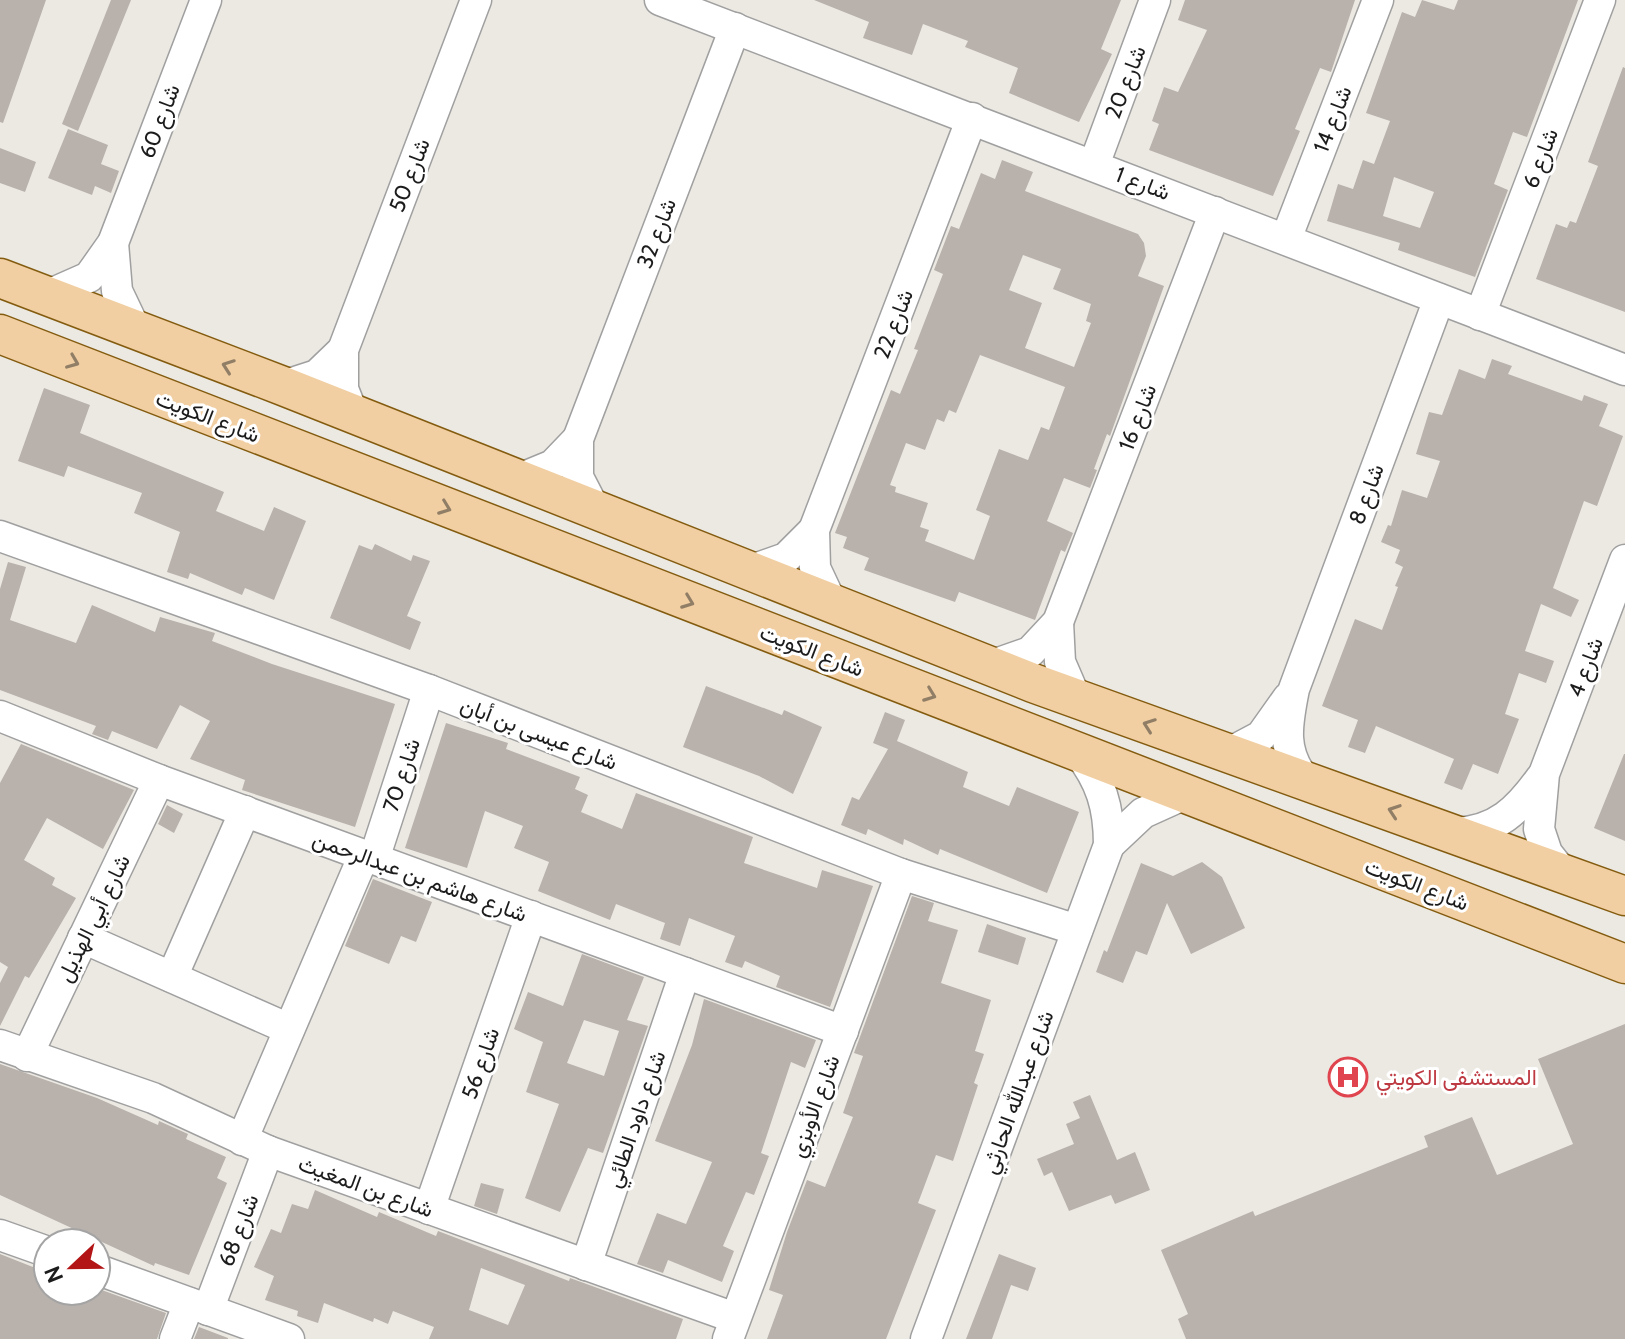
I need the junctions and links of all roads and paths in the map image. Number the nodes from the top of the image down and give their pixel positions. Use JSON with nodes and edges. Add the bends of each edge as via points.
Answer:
{"nodes":[{"id":1,"x":206,"y":0,"type":"edge"},
{"id":2,"x":476,"y":0,"type":"edge"},
{"id":3,"x":660,"y":0,"type":"edge"},
{"id":4,"x":1155,"y":0,"type":"edge"},
{"id":5,"x":1378,"y":0,"type":"edge"},
{"id":6,"x":1600,"y":0,"type":"edge"},
{"id":7,"x":735,"y":28,"type":"junction"},
{"id":8,"x":972,"y":118,"type":"junction"},
{"id":9,"x":1094,"y":165,"type":"junction"},
{"id":10,"x":1215,"y":212,"type":"junction"},
{"id":11,"x":1286,"y":239,"type":"junction"},
{"id":12,"x":113,"y":243,"type":"junction"},
{"id":13,"x":0,"y":278,"type":"edge"},
{"id":14,"x":46,"y":296,"type":"junction"},
{"id":15,"x":1439,"y":299,"type":"junction"},
{"id":16,"x":1480,"y":315,"type":"junction"},
{"id":17,"x":137,"y":333,"type":"junction"},
{"id":18,"x":0,"y":334,"type":"edge"},
{"id":19,"x":343,"y":350,"type":"junction"},
{"id":20,"x":1625,"y":370,"type":"edge"},
{"id":21,"x":283,"y":386,"type":"junction"},
{"id":22,"x":353,"y":414,"type":"junction"},
{"id":23,"x":220,"y":420,"type":"junction"},
{"id":24,"x":578,"y":439,"type":"junction"},
{"id":25,"x":453,"y":453,"type":"junction"},
{"id":26,"x":519,"y":479,"type":"junction"},
{"id":27,"x":595,"y":510,"type":"junction"},
{"id":28,"x":814,"y":530,"type":"junction"},
{"id":29,"x":0,"y":536,"type":"edge"},
{"id":30,"x":1625,"y":560,"type":"edge"},
{"id":31,"x":749,"y":571,"type":"junction"},
{"id":32,"x":1618,"y":600,"type":"edge"},
{"id":33,"x":831,"y":602,"type":"junction"},
{"id":34,"x":1058,"y":622,"type":"junction"},
{"id":35,"x":845,"y":663,"type":"junction"},
{"id":36,"x":990,"y":666,"type":"junction"},
{"id":37,"x":1294,"y":689,"type":"junction"},
{"id":38,"x":429,"y":690,"type":"junction"},
{"id":39,"x":1076,"y":699,"type":"junction"},
{"id":40,"x":2,"y":722,"type":"edge"},
{"id":41,"x":1078,"y":752,"type":"junction"},
{"id":42,"x":1229,"y":753,"type":"junction"},
{"id":43,"x":1544,"y":774,"type":"junction"},
{"id":44,"x":159,"y":780,"type":"junction"},
{"id":45,"x":1306,"y":781,"type":"junction"},
{"id":46,"x":1185,"y":794,"type":"junction"},
{"id":47,"x":245,"y":811,"type":"junction"},
{"id":48,"x":1456,"y":833,"type":"junction"},
{"id":49,"x":1109,"y":845,"type":"junction"},
{"id":50,"x":369,"y":857,"type":"junction"},
{"id":51,"x":1563,"y":873,"type":"junction"},
{"id":52,"x":901,"y":874,"type":"junction"},
{"id":53,"x":1625,"y":896,"type":"edge"},
{"id":54,"x":531,"y":916,"type":"junction"},
{"id":55,"x":1077,"y":930,"type":"junction"},
{"id":56,"x":83,"y":938,"type":"junction"},
{"id":57,"x":1562,"y":940,"type":"junction"},
{"id":58,"x":1625,"y":940,"type":"edge"},
{"id":59,"x":1625,"y":964,"type":"edge"},
{"id":60,"x":685,"y":973,"type":"junction"},
{"id":61,"x":172,"y":977,"type":"junction"},
{"id":62,"x":289,"y":1029,"type":"junction"},
{"id":63,"x":843,"y":1031,"type":"junction"},
{"id":64,"x":13,"y":1051,"type":"edge"},
{"id":65,"x":255,"y":1146,"type":"junction"},
{"id":66,"x":429,"y":1209,"type":"junction"},
{"id":67,"x":0,"y":1235,"type":"edge"},
{"id":68,"x":32,"y":1246,"type":"edge"},
{"id":69,"x":586,"y":1265,"type":"junction"},
{"id":70,"x":112,"y":1275,"type":"edge"},
{"id":71,"x":198,"y":1306,"type":"junction"},
{"id":72,"x":732,"y":1329,"type":"edge"},
{"id":73,"x":175,"y":1339,"type":"edge"},
{"id":74,"x":289,"y":1339,"type":"edge"},
{"id":75,"x":926,"y":1339,"type":"edge"}],
"edges":[{"from":1,"to":12,"type":"street","name":"شارع 60"},
{"from":2,"to":19,"type":"street","name":"شارع 50"},
{"from":3,"to":7,"type":"street","name":"شارع 1"},
{"from":4,"to":9,"type":"street","name":"شارع 20"},
{"from":5,"to":11,"type":"street","name":"شارع 14"},
{"from":6,"to":16,"type":"street","name":"شارع 6"},
{"from":7,"to":8,"type":"street","name":"شارع 1"},
{"from":7,"to":24,"type":"street","name":"شارع 32"},
{"from":8,"to":9,"type":"street","name":"شارع 1"},
{"from":8,"to":28,"type":"street","name":"شارع 22"},
{"from":9,"to":10,"type":"street","name":"شارع 1"},
{"from":10,"to":11,"type":"street","name":"شارع 1"},
{"from":10,"to":34,"type":"street","name":"شارع 16"},
{"from":11,"to":15,"type":"street","name":"شارع 1"},
{"from":12,"to":14,"type":"street","name":"شارع 60","via":[[89,277]]},
{"from":12,"to":17,"type":"street","name":"شارع 60","via":[[117,291]]},
{"from":13,"to":14,"type":"main road"},
{"from":14,"to":17,"type":"main road"},
{"from":15,"to":16,"type":"street","name":"شارع 1"},
{"from":15,"to":37,"type":"street","name":"شارع 8"},
{"from":16,"to":20,"type":"street","name":"شارع 1"},
{"from":21,"to":17,"type":"main road","one_way":true},
{"from":18,"to":23,"type":"main road","name":"شارع الكويت","one_way":true},
{"from":19,"to":21,"type":"street","name":"شارع 50","via":[[317,375]]},
{"from":19,"to":22,"type":"street","name":"شارع 50","via":[[343,389]]},
{"from":21,"to":22,"type":"main road"},
{"from":22,"to":25,"type":"main road"},
{"from":23,"to":25,"type":"main road","via":[[312,433],[430,477],[445,472]]},
{"from":23,"to":35,"type":"main road","name":"شارع الكويت","one_way":true},
{"from":24,"to":26,"type":"street","name":"شارع 32","via":[[553,465]]},
{"from":24,"to":27,"type":"street","name":"شارع 32","via":[[578,477]]},
{"from":25,"to":26,"type":"main road"},
{"from":26,"to":27,"type":"main road"},
{"from":27,"to":31,"type":"main road"},
{"from":28,"to":31,"type":"street","name":"شارع 22","via":[[786,558]]},
{"from":28,"to":33,"type":"street","name":"شارع 22","via":[[815,568]]},
{"from":29,"to":38,"type":"street","name":"شارع عيسى بن أبان"},
{"from":30,"to":32,"type":"street","name":"شارع 4"},
{"from":31,"to":33,"type":"main road"},
{"from":32,"to":43,"type":"street","name":"شارع 4"},
{"from":33,"to":36,"type":"main road"},
{"from":34,"to":36,"type":"street","name":"شارع 16","via":[[1030,652]]},
{"from":34,"to":39,"type":"street","name":"شارع 16","via":[[1060,662]]},
{"from":35,"to":36,"type":"main road","via":[[845,650],[858,640]]},
{"from":35,"to":41,"type":"main road","name":"شارع الكويت","one_way":true},
{"from":36,"to":39,"type":"main road"},
{"from":37,"to":42,"type":"street","name":"شارع 8","via":[[1261,736]]},
{"from":37,"to":45,"type":"street","name":"شارع 8","via":[[1286,738],[1292,761]]},
{"from":38,"to":50,"type":"street","name":"شارع 70"},
{"from":38,"to":52,"type":"street","name":"شارع عيسى بن أبان"},
{"from":42,"to":39,"type":"main road","one_way":true},
{"from":40,"to":44,"type":"street","name":"شارع هاشم بن عبدالرحمن"},
{"from":41,"to":46,"type":"main road","name":"شارع الكويت"},
{"from":41,"to":49,"type":"street","name":"شارع عبدالله الحارثي","via":[[1104,795]]},
{"from":42,"to":45,"type":"main road"},
{"from":43,"to":48,"type":"street","name":"شارع 4","via":[[1509,817],[1484,829]]},
{"from":43,"to":51,"type":"street","name":"شارع 4","via":[[1539,829],[1547,853]]},
{"from":44,"to":47,"type":"street","name":"شارع هاشم بن عبدالرحمن"},
{"from":44,"to":56,"type":"street","name":"شارع أبي الهذيل"},
{"from":48,"to":45,"type":"main road","one_way":true},
{"from":46,"to":49,"type":"street","name":"شارع عبدالله الحارثي","via":[[1143,813]]},
{"from":46,"to":57,"type":"main road","name":"شارع الكويت"},
{"from":47,"to":50,"type":"street","name":"شارع هاشم بن عبدالرحمن"},
{"from":47,"to":61,"type":"street"},
{"from":48,"to":51,"type":"main road"},
{"from":49,"to":55,"type":"street","name":"شارع عبدالله الحارثي"},
{"from":50,"to":54,"type":"street","name":"شارع هاشم بن عبدالرحمن"},
{"from":50,"to":62,"type":"street","name":"شارع 70"},
{"from":51,"to":53,"type":"main road"},
{"from":52,"to":55,"type":"street","name":"شارع عيسى بن أبان"},
{"from":52,"to":63,"type":"street","name":"شارع الأوبزي"},
{"from":54,"to":60,"type":"street","name":"شارع هاشم بن عبدالرحمن"},
{"from":54,"to":66,"type":"street","name":"شارع 56"},
{"from":55,"to":75,"type":"street","name":"شارع عبدالله الحارثي"},
{"from":56,"to":61,"type":"street"},
{"from":56,"to":64,"type":"street","name":"شارع أبي الهذيل"},
{"from":57,"to":58,"type":"main road"},
{"from":57,"to":59,"type":"main road","name":"شارع الكويت"},
{"from":60,"to":63,"type":"street","name":"شارع هاشم بن عبدالرحمن"},
{"from":60,"to":69,"type":"street","name":"شارع داود الطائي"},
{"from":61,"to":62,"type":"street"},
{"from":62,"to":65,"type":"street","name":"شارع 68"},
{"from":63,"to":72,"type":"street","name":"شارع الأوبزي"},
{"from":64,"to":65,"type":"street","name":"شارع بن المغيث","via":[[153,1098]]},
{"from":65,"to":66,"type":"street","name":"شارع بن المغيث"},
{"from":65,"to":71,"type":"street","name":"شارع 68"},
{"from":66,"to":69,"type":"street","name":"شارع بن المغيث"},
{"from":67,"to":68,"type":"street"},
{"from":69,"to":72,"type":"street","name":"شارع بن المغيث"},
{"from":70,"to":71,"type":"street"},
{"from":71,"to":73,"type":"street","name":"شارع 68"},
{"from":71,"to":74,"type":"street"}]}
